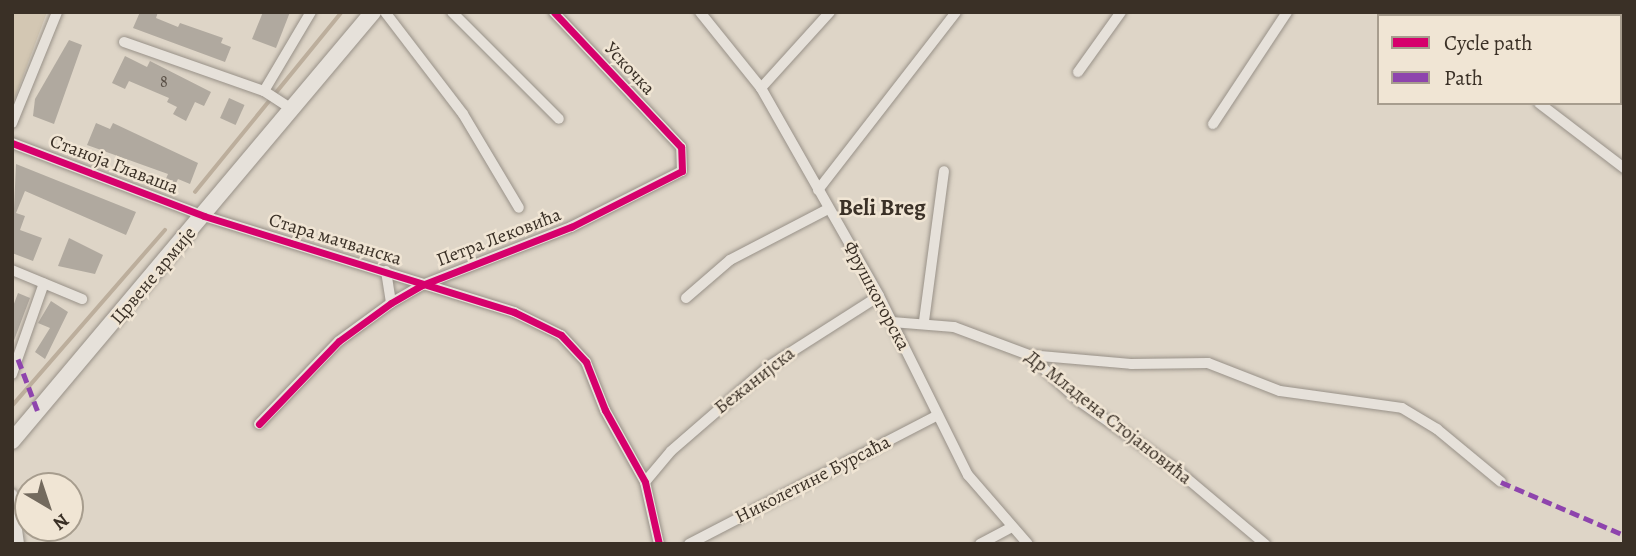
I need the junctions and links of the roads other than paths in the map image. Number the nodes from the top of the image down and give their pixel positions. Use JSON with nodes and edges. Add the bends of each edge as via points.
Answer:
{"nodes":[{"id":1,"x":57,"y":12,"type":"edge"},
{"id":2,"x":311,"y":12,"type":"edge"},
{"id":3,"x":373,"y":12,"type":"edge"},
{"id":4,"x":385,"y":12,"type":"edge"},
{"id":5,"x":452,"y":12,"type":"edge"},
{"id":6,"x":554,"y":12,"type":"edge"},
{"id":7,"x":830,"y":12,"type":"edge"},
{"id":8,"x":956,"y":12,"type":"edge"},
{"id":9,"x":1121,"y":12,"type":"edge"},
{"id":10,"x":1287,"y":12,"type":"edge"},
{"id":11,"x":701,"y":13,"type":"edge"},
{"id":12,"x":124,"y":42,"type":"dead end"},
{"id":13,"x":1078,"y":72,"type":"dead end"},
{"id":14,"x":761,"y":88,"type":"junction"},
{"id":15,"x":264,"y":91,"type":"junction"},
{"id":16,"x":1542,"y":105,"type":"edge"},
{"id":17,"x":292,"y":109,"type":"junction"},
{"id":18,"x":559,"y":119,"type":"dead end"},
{"id":19,"x":12,"y":123,"type":"edge"},
{"id":20,"x":1213,"y":124,"type":"dead end"},
{"id":21,"x":12,"y":143,"type":"edge"},
{"id":22,"x":681,"y":147,"type":"joint"},
{"id":23,"x":1624,"y":168,"type":"edge"},
{"id":24,"x":944,"y":171,"type":"dead end"},
{"id":25,"x":818,"y":190,"type":"junction"},
{"id":26,"x":519,"y":208,"type":"dead end"},
{"id":27,"x":828,"y":209,"type":"junction"},
{"id":28,"x":204,"y":216,"type":"junction"},
{"id":29,"x":12,"y":270,"type":"edge"},
{"id":30,"x":386,"y":271,"type":"junction"},
{"id":31,"x":44,"y":283,"type":"junction"},
{"id":32,"x":422,"y":285,"type":"junction"},
{"id":33,"x":879,"y":296,"type":"junction"},
{"id":34,"x":686,"y":298,"type":"dead end"},
{"id":35,"x":82,"y":299,"type":"dead end"},
{"id":36,"x":391,"y":303,"type":"junction"},
{"id":37,"x":924,"y":321,"type":"junction"},
{"id":38,"x":892,"y":322,"type":"junction"},
{"id":39,"x":1029,"y":355,"type":"junction"},
{"id":40,"x":12,"y":374,"type":"edge"},
{"id":41,"x":936,"y":416,"type":"junction"},
{"id":42,"x":259,"y":424,"type":"dead end"},
{"id":43,"x":12,"y":441,"type":"edge"},
{"id":44,"x":645,"y":482,"type":"junction"},
{"id":45,"x":1501,"y":482,"type":"dead end"},
{"id":46,"x":12,"y":494,"type":"edge"},
{"id":47,"x":1012,"y":527,"type":"junction"},
{"id":48,"x":19,"y":544,"type":"edge"},
{"id":49,"x":659,"y":544,"type":"edge"},
{"id":50,"x":689,"y":544,"type":"edge"},
{"id":51,"x":980,"y":544,"type":"edge"},
{"id":52,"x":1028,"y":544,"type":"edge"},
{"id":53,"x":1265,"y":544,"type":"edge"}],
"edges":[{"from":1,"to":19,"type":"street"},
{"from":2,"to":15,"type":"street"},
{"from":3,"to":17,"type":"main road","name":"Црвене армије"},
{"from":4,"to":26,"type":"street","via":[[463,114]]},
{"from":5,"to":18,"type":"street"},
{"from":6,"to":22,"type":"street","name":"Ускочка"},
{"from":7,"to":14,"type":"street"},
{"from":8,"to":25,"type":"street"},
{"from":9,"to":13,"type":"street"},
{"from":10,"to":20,"type":"street"},
{"from":11,"to":14,"type":"street","name":"Фрушкогорска"},
{"from":12,"to":15,"type":"street"},
{"from":14,"to":25,"type":"street","name":"Фрушкогорска"},
{"from":15,"to":17,"type":"street"},
{"from":16,"to":23,"type":"street"},
{"from":17,"to":28,"type":"main road","name":"Црвене армије"},
{"from":21,"to":28,"type":"street","name":"Станоја Главаша"},
{"from":22,"to":32,"type":"street","name":"Петра Лековића","via":[[685,165],[670,179],[571,227]]},
{"from":24,"to":37,"type":"street"},
{"from":25,"to":27,"type":"street","name":"Фрушкогорска"},
{"from":27,"to":33,"type":"street","name":"Фрушкогорска"},
{"from":27,"to":34,"type":"street","via":[[730,260]]},
{"from":28,"to":30,"type":"street","name":"Стара мачванска"},
{"from":28,"to":43,"type":"main road","name":"Црвене армије"},
{"from":29,"to":31,"type":"street"},
{"from":30,"to":32,"type":"street","name":"Стара мачванска"},
{"from":30,"to":36,"type":"street"},
{"from":31,"to":35,"type":"street"},
{"from":31,"to":40,"type":"street"},
{"from":32,"to":36,"type":"street","name":"Петра Лековића"},
{"from":32,"to":44,"type":"street","name":"Стара мачванска","via":[[542,323],[579,351]]},
{"from":33,"to":38,"type":"street","name":"Фрушкогорска"},
{"from":33,"to":44,"type":"street","name":"Бежанијска","via":[[769,366],[671,451]]},
{"from":36,"to":42,"type":"street","name":"Петра Лековића","via":[[339,341]]},
{"from":37,"to":38,"type":"street","name":"Др Младена Стојановића"},
{"from":37,"to":39,"type":"street","name":"Др Младена Стојановића","via":[[986,336]]},
{"from":38,"to":41,"type":"street","name":"Фрушкогорска"},
{"from":39,"to":45,"type":"street","via":[[1131,364],[1208,363],[1280,391],[1402,408],[1437,429]]},
{"from":39,"to":53,"type":"street","name":"Др Младена Стојановића","via":[[1079,401],[1177,471]]},
{"from":41,"to":47,"type":"street","name":"Фрушкогорска","via":[[968,475]]},
{"from":41,"to":50,"type":"street","name":"Николетине Бурсаћа"},
{"from":44,"to":49,"type":"street","name":"Стара мачванска"},
{"from":46,"to":48,"type":"street"},
{"from":47,"to":51,"type":"street"},
{"from":47,"to":52,"type":"street","name":"Фрушкогорска"}]}
